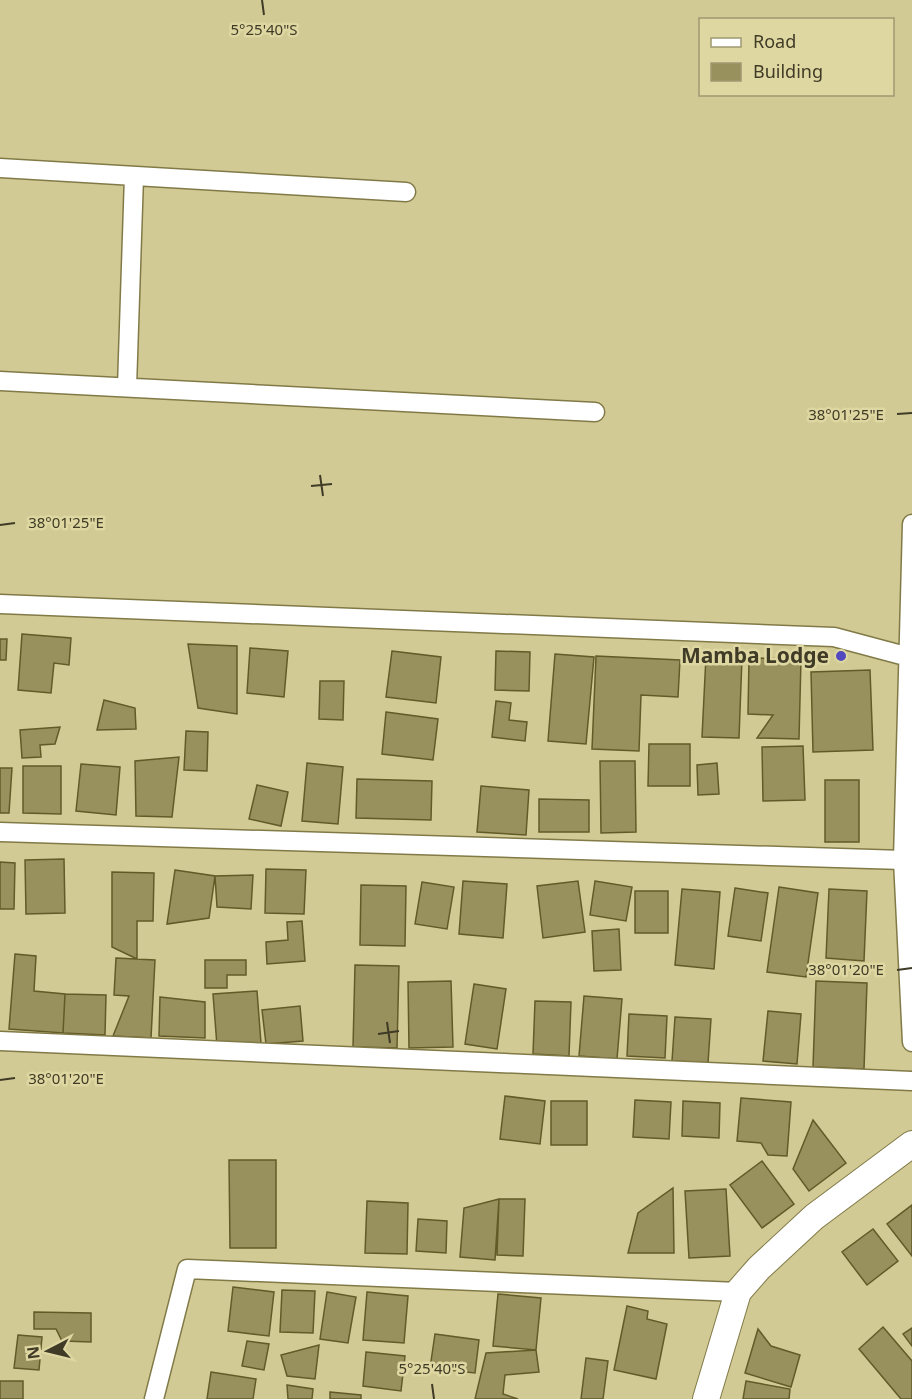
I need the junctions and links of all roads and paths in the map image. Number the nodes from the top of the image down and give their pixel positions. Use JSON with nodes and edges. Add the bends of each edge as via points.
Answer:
{"nodes":[{"id":1,"x":0,"y":168,"type":"edge"},
{"id":2,"x":134,"y":176,"type":"junction"},
{"id":3,"x":406,"y":192,"type":"dead end"},
{"id":4,"x":0,"y":381,"type":"edge"},
{"id":5,"x":127,"y":387,"type":"junction"},
{"id":6,"x":596,"y":412,"type":"dead end"},
{"id":7,"x":912,"y":524,"type":"edge"},
{"id":8,"x":0,"y":604,"type":"edge"},
{"id":9,"x":909,"y":657,"type":"junction"},
{"id":10,"x":0,"y":832,"type":"edge"},
{"id":11,"x":903,"y":860,"type":"junction"},
{"id":12,"x":0,"y":1041,"type":"edge"},
{"id":13,"x":912,"y":1042,"type":"edge"},
{"id":14,"x":912,"y":1081,"type":"edge"},
{"id":15,"x":912,"y":1144,"type":"edge"},
{"id":16,"x":738,"y":1292,"type":"junction"},
{"id":17,"x":154,"y":1399,"type":"edge"},
{"id":18,"x":706,"y":1399,"type":"edge"}],
"edges":[{"from":1,"to":2,"type":"street"},
{"from":2,"to":3,"type":"street"},
{"from":2,"to":5,"type":"street"},
{"from":4,"to":5,"type":"street"},
{"from":5,"to":6,"type":"street"},
{"from":7,"to":9,"type":"street"},
{"from":8,"to":9,"type":"street","via":[[834,637]]},
{"from":9,"to":11,"type":"street"},
{"from":10,"to":11,"type":"street"},
{"from":11,"to":13,"type":"street"},
{"from":12,"to":14,"type":"street"},
{"from":15,"to":16,"type":"main road","via":[[814,1217]]},
{"from":16,"to":17,"type":"street","via":[[187,1269]]},
{"from":16,"to":18,"type":"main road"}]}
